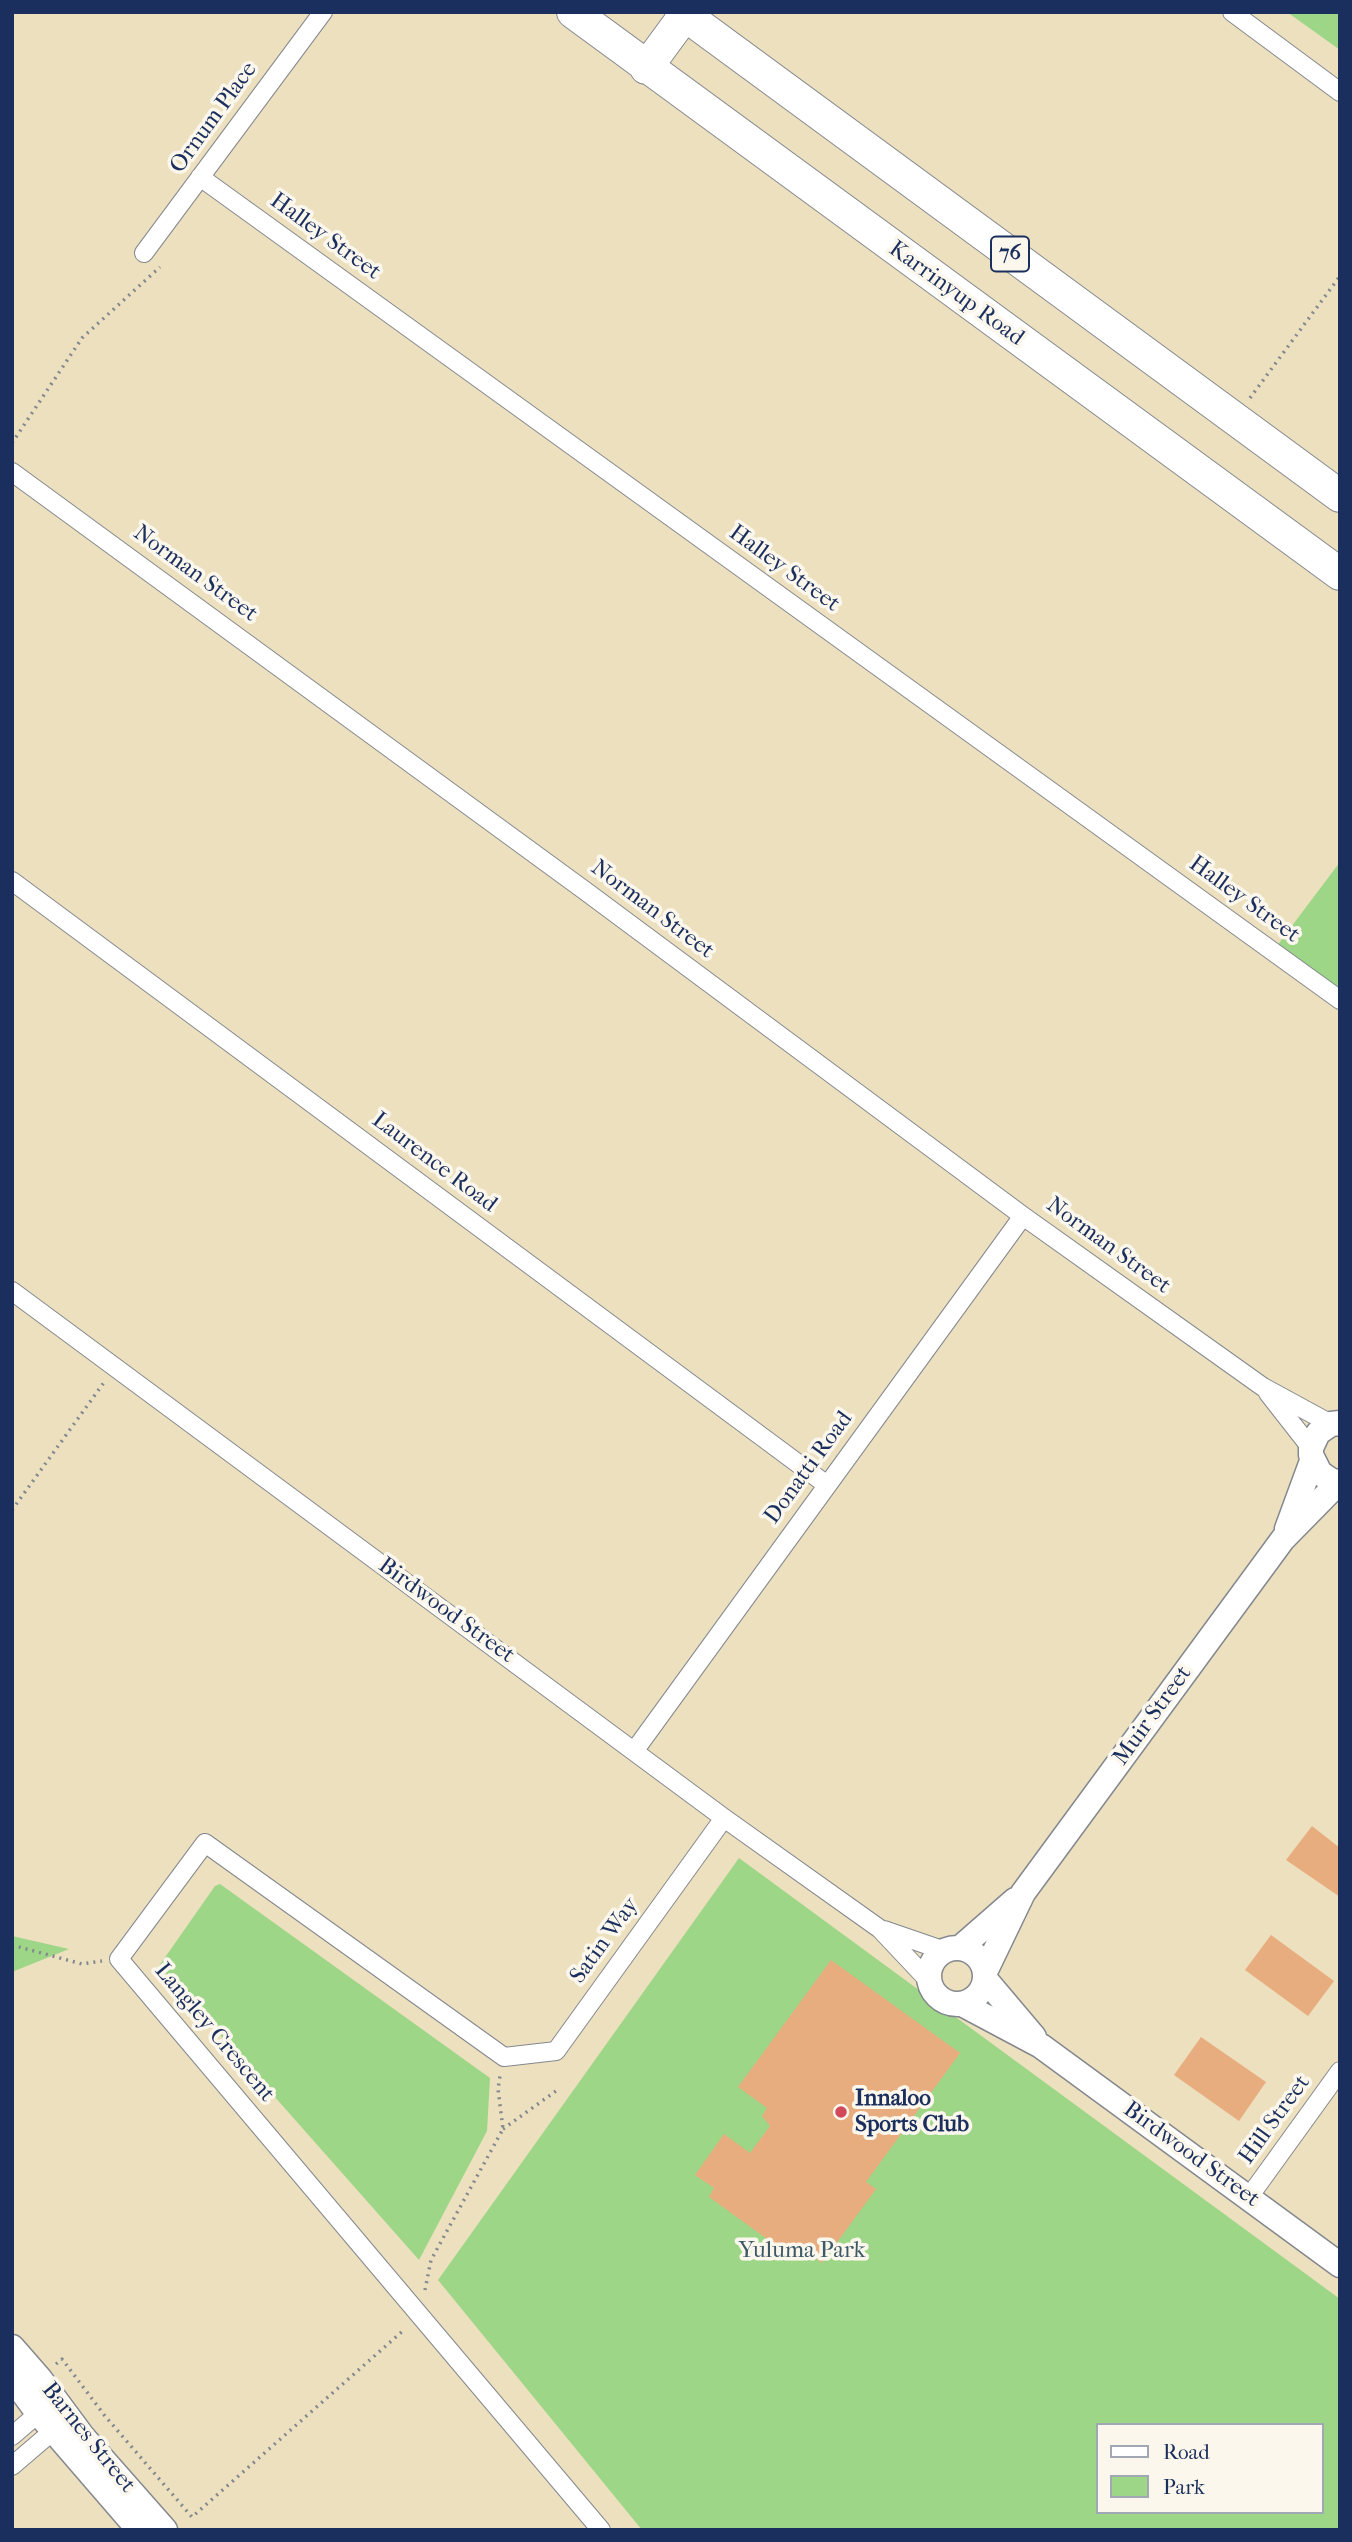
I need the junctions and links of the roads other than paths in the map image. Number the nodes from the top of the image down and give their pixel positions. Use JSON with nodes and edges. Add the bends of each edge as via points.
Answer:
{"nodes":[{"id":1,"x":323,"y":12,"type":"edge"},
{"id":2,"x":573,"y":12,"type":"edge"},
{"id":3,"x":1231,"y":12,"type":"edge"},
{"id":4,"x":683,"y":14,"type":"edge"},
{"id":5,"x":646,"y":68,"type":"junction"},
{"id":6,"x":1340,"y":92,"type":"edge"},
{"id":7,"x":200,"y":177,"type":"junction"},
{"id":8,"x":144,"y":253,"type":"road end"},
{"id":9,"x":12,"y":472,"type":"edge"},
{"id":10,"x":1340,"y":496,"type":"edge"},
{"id":11,"x":1340,"y":575,"type":"edge"},
{"id":12,"x":12,"y":881,"type":"edge"},
{"id":13,"x":1340,"y":1000,"type":"edge"},
{"id":14,"x":1023,"y":1216,"type":"junction"},
{"id":15,"x":12,"y":1291,"type":"edge"},
{"id":16,"x":1263,"y":1387,"type":"junction"},
{"id":17,"x":1336,"y":1424,"type":"edge"},
{"id":18,"x":1311,"y":1454,"type":"junction"},
{"id":19,"x":1339,"y":1482,"type":"edge"},
{"id":20,"x":827,"y":1485,"type":"junction"},
{"id":21,"x":1283,"y":1539,"type":"junction"},
{"id":22,"x":635,"y":1750,"type":"junction"},
{"id":23,"x":724,"y":1818,"type":"junction"},
{"id":24,"x":1023,"y":1893,"type":"junction"},
{"id":25,"x":880,"y":1929,"type":"junction"},
{"id":26,"x":953,"y":1950,"type":"junction"},
{"id":27,"x":985,"y":1976,"type":"junction"},
{"id":28,"x":929,"y":1981,"type":"junction"},
{"id":29,"x":962,"y":2004,"type":"junction"},
{"id":30,"x":1041,"y":2046,"type":"junction"},
{"id":31,"x":504,"y":2057,"type":"joint"},
{"id":32,"x":1340,"y":2071,"type":"edge"},
{"id":33,"x":1249,"y":2197,"type":"junction"},
{"id":34,"x":1340,"y":2265,"type":"edge"},
{"id":35,"x":12,"y":2347,"type":"edge"},
{"id":36,"x":12,"y":2378,"type":"edge"},
{"id":37,"x":53,"y":2415,"type":"junction"},
{"id":38,"x":12,"y":2436,"type":"edge"},
{"id":39,"x":12,"y":2466,"type":"edge"},
{"id":40,"x":139,"y":2530,"type":"edge"},
{"id":41,"x":165,"y":2530,"type":"edge"},
{"id":42,"x":601,"y":2530,"type":"edge"}],
"edges":[{"from":1,"to":7,"type":"street","name":"Ornum Place"},
{"from":2,"to":5,"type":"highway","name":"Karrinyup Road"},
{"from":3,"to":6,"type":"street"},
{"from":4,"to":5,"type":"highway"},
{"from":4,"to":10,"type":"highway","number":"76"},
{"from":5,"to":11,"type":"highway","name":"Karrinyup Road"},
{"from":7,"to":8,"type":"street","name":"Ornum Place"},
{"from":7,"to":13,"type":"street","name":"Halley Street"},
{"from":9,"to":14,"type":"street","name":"Norman Street"},
{"from":12,"to":20,"type":"street","name":"Laurence Road"},
{"from":14,"to":16,"type":"street","name":"Norman Street"},
{"from":14,"to":20,"type":"street","name":"Donatti Road"},
{"from":15,"to":22,"type":"street","name":"Birdwood Street"},
{"from":16,"to":17,"type":"street","name":"Norman Street"},
{"from":16,"to":18,"type":"street","name":"Norman Street"},
{"from":17,"to":18,"type":"street","name":"Muir Street","via":[[1318,1433]]},
{"from":18,"to":19,"type":"street","via":[[1320,1474]]},
{"from":18,"to":21,"type":"street","name":"Muir Street"},
{"from":19,"to":21,"type":"street","name":"Muir Street"},
{"from":20,"to":22,"type":"street","name":"Donatti Road"},
{"from":21,"to":24,"type":"street","name":"Muir Street"},
{"from":22,"to":23,"type":"street","name":"Birdwood Street"},
{"from":23,"to":25,"type":"street","name":"Birdwood Street"},
{"from":23,"to":31,"type":"street","name":"Satin Way","via":[[556,2051]]},
{"from":24,"to":26,"type":"street","name":"Muir Street"},
{"from":24,"to":27,"type":"street","name":"Muir Street"},
{"from":25,"to":26,"type":"street","name":"Birdwood Street"},
{"from":25,"to":28,"type":"street","name":"Birdwood Street"},
{"from":26,"to":27,"type":"street","via":[[974,1954]]},
{"from":26,"to":28,"type":"street","via":[[934,1960]]},
{"from":27,"to":29,"type":"street","via":[[980,1993]]},
{"from":27,"to":30,"type":"street","name":"Birdwood Street"},
{"from":28,"to":29,"type":"street","via":[[941,1999]]},
{"from":29,"to":30,"type":"street","name":"Birdwood Street"},
{"from":30,"to":33,"type":"street","name":"Birdwood Street"},
{"from":31,"to":42,"type":"street","name":"Langley Crescent","via":[[205,1843],[119,1959]]},
{"from":32,"to":33,"type":"street","name":"Hill Street"},
{"from":33,"to":34,"type":"street","name":"Birdwood Street"},
{"from":35,"to":37,"type":"street","name":"Barnes Street","via":[[40,2379]]},
{"from":36,"to":37,"type":"street","name":"Barnes Street"},
{"from":37,"to":38,"type":"street"},
{"from":37,"to":39,"type":"street"},
{"from":37,"to":40,"type":"street","name":"Barnes Street"},
{"from":37,"to":41,"type":"street","name":"Barnes Street"}]}
